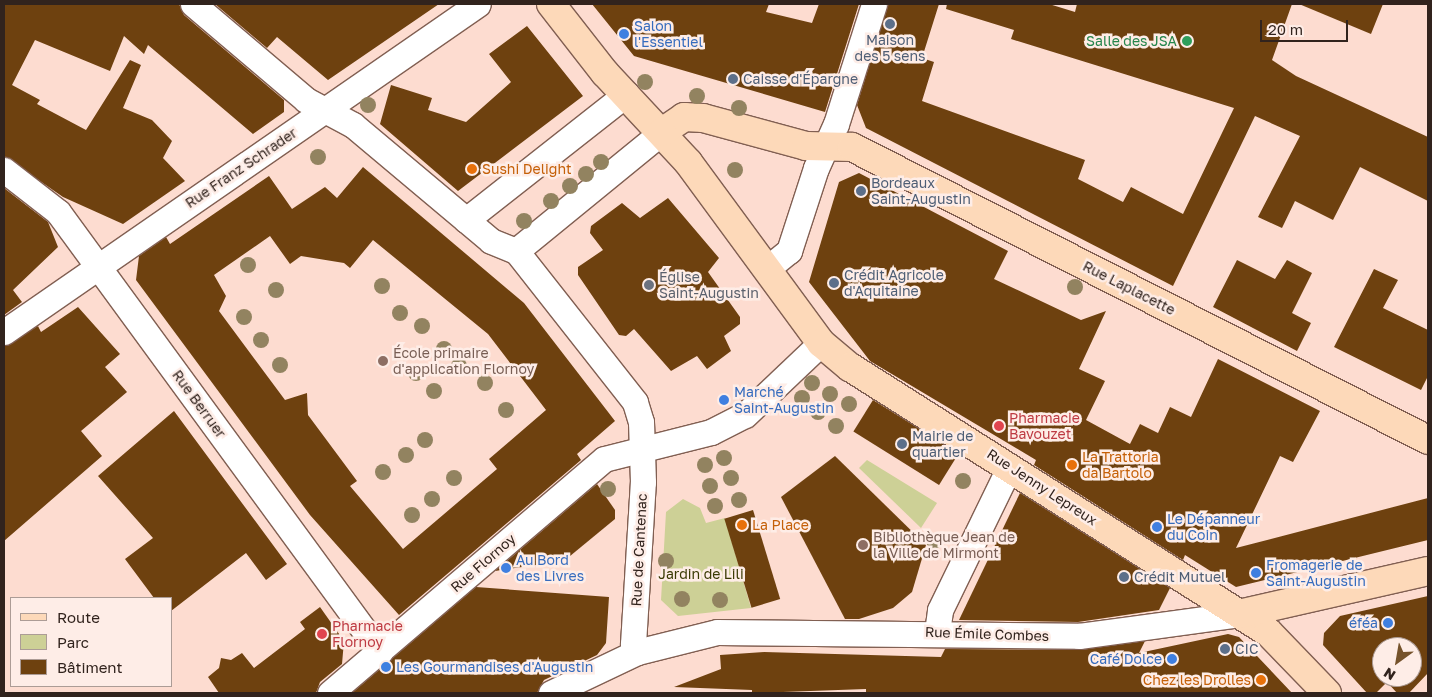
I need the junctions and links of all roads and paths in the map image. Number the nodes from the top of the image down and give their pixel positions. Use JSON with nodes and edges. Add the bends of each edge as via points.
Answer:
{"nodes":[{"id":1,"x":193,"y":4,"type":"edge"},
{"id":2,"x":478,"y":4,"type":"edge"},
{"id":3,"x":551,"y":4,"type":"edge"},
{"id":4,"x":874,"y":4,"type":"edge"},
{"id":5,"x":626,"y":94,"type":"junction"},
{"id":6,"x":324,"y":111,"type":"junction"},
{"id":7,"x":662,"y":132,"type":"junction"},
{"id":8,"x":828,"y":147,"type":"junction"},
{"id":9,"x":4,"y":170,"type":"edge"},
{"id":10,"x":466,"y":220,"type":"junction"},
{"id":11,"x":516,"y":251,"type":"junction"},
{"id":12,"x":97,"y":267,"type":"junction"},
{"id":13,"x":769,"y":267,"type":"junction"},
{"id":14,"x":4,"y":332,"type":"edge"},
{"id":15,"x":821,"y":343,"type":"junction"},
{"id":16,"x":1428,"y":440,"type":"edge"},
{"id":17,"x":643,"y":447,"type":"junction"},
{"id":18,"x":1009,"y":468,"type":"junction"},
{"id":19,"x":1428,"y":571,"type":"edge"},
{"id":20,"x":1239,"y":614,"type":"junction"},
{"id":21,"x":937,"y":632,"type":"junction"},
{"id":22,"x":380,"y":652,"type":"junction"},
{"id":23,"x":637,"y":652,"type":"junction"},
{"id":24,"x":330,"y":693,"type":"edge"},
{"id":25,"x":552,"y":693,"type":"edge"},
{"id":26,"x":1327,"y":693,"type":"edge"}],
"edges":[{"from":1,"to":6,"type":"street"},
{"from":2,"to":6,"type":"street","name":"Rue Franz Schrader"},
{"from":3,"to":5,"type":"street","name":"Rue Jenny Lepreux"},
{"from":4,"to":8,"type":"street"},
{"from":5,"to":7,"type":"street","name":"Rue Jenny Lepreux"},
{"from":5,"to":10,"type":"street"},
{"from":6,"to":10,"type":"street","via":[[353,125]]},
{"from":6,"to":12,"type":"street","name":"Rue Franz Schrader"},
{"from":7,"to":8,"type":"street","name":"Rue Laplacette","via":[[684,117],[703,118],[806,146]]},
{"from":7,"to":11,"type":"street"},
{"from":7,"to":13,"type":"street","name":"Rue Jenny Lepreux"},
{"from":8,"to":13,"type":"street","via":[[788,251]]},
{"from":8,"to":16,"type":"street","name":"Rue Laplacette","via":[[852,147]]},
{"from":9,"to":12,"type":"street","name":"Rue Berruer","via":[[58,212]]},
{"from":10,"to":11,"type":"street","via":[[490,241]]},
{"from":11,"to":17,"type":"street","name":"Rue de Cantenac","via":[[635,402]]},
{"from":12,"to":14,"type":"street","name":"Rue Franz Schrader"},
{"from":12,"to":22,"type":"street","name":"Rue Berruer"},
{"from":13,"to":15,"type":"street","name":"Rue Jenny Lepreux"},
{"from":15,"to":17,"type":"street","name":"Rue Flornoy","via":[[745,414],[711,432]]},
{"from":15,"to":18,"type":"street","name":"Rue Jenny Lepreux","via":[[850,367]]},
{"from":17,"to":22,"type":"street","name":"Rue Flornoy","via":[[604,459]]},
{"from":17,"to":23,"type":"street","name":"Rue de Cantenac","via":[[633,644]]},
{"from":18,"to":20,"type":"street","name":"Rue Jenny Lepreux"},
{"from":18,"to":21,"type":"street","via":[[940,610]]},
{"from":19,"to":20,"type":"street","name":"Rue Émile Combes"},
{"from":20,"to":21,"type":"street","name":"Rue Émile Combes","via":[[1080,636]]},
{"from":20,"to":26,"type":"street","name":"Rue Jenny Lepreux","via":[[1268,632]]},
{"from":21,"to":23,"type":"street","name":"Rue Émile Combes","via":[[717,632]]},
{"from":22,"to":24,"type":"street","name":"Rue Flornoy"},
{"from":23,"to":25,"type":"street","name":"Rue Émile Combes"}]}
